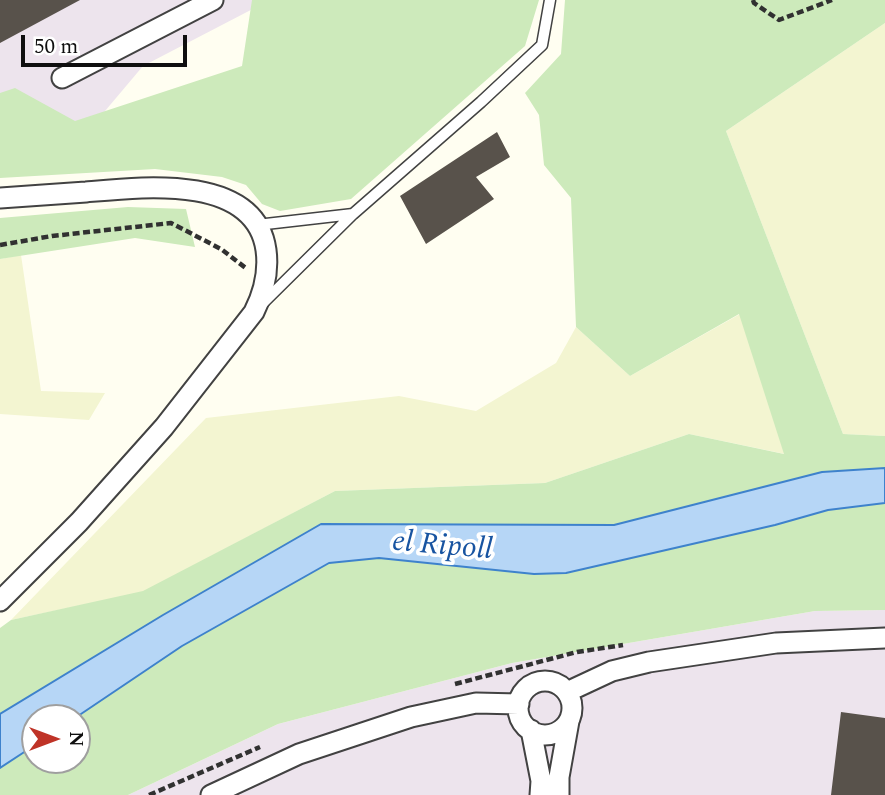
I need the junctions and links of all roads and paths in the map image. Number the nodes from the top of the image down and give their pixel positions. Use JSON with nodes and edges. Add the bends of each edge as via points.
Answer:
{"nodes":[{"id":1,"x":213,"y":0,"type":"edge"},
{"id":2,"x":550,"y":0,"type":"edge"},
{"id":3,"x":753,"y":0,"type":"edge"},
{"id":4,"x":832,"y":0,"type":"edge"},
{"id":5,"x":62,"y":78,"type":"dead end"},
{"id":6,"x":0,"y":198,"type":"edge"},
{"id":7,"x":354,"y":214,"type":"junction"},
{"id":8,"x":257,"y":225,"type":"junction"},
{"id":9,"x":0,"y":245,"type":"edge"},
{"id":10,"x":266,"y":280,"type":"junction"},
{"id":11,"x":254,"y":312,"type":"junction"},
{"id":12,"x":0,"y":601,"type":"edge"},
{"id":13,"x":885,"y":638,"type":"edge"},
{"id":14,"x":567,"y":692,"type":"junction"},
{"id":15,"x":519,"y":704,"type":"junction"},
{"id":16,"x":569,"y":721,"type":"junction"},
{"id":17,"x":531,"y":730,"type":"junction"},
{"id":18,"x":211,"y":795,"type":"edge"},
{"id":19,"x":540,"y":795,"type":"edge"},
{"id":20,"x":559,"y":795,"type":"edge"}],
"edges":[{"from":1,"to":5,"type":"street"},
{"from":2,"to":7,"type":"lane","via":[[542,44]]},
{"from":3,"to":4,"type":"path","via":[[779,20]]},
{"from":6,"to":8,"type":"street","via":[[131,188],[182,189],[221,197]]},
{"from":7,"to":8,"type":"lane"},
{"from":7,"to":11,"type":"lane"},
{"from":8,"to":10,"type":"street","via":[[265,240]]},
{"from":9,"to":10,"type":"path","via":[[171,223]]},
{"from":10,"to":11,"type":"street"},
{"from":11,"to":12,"type":"street","via":[[164,427]]},
{"from":13,"to":14,"type":"street","via":[[776,643],[649,662],[612,671]]},
{"from":14,"to":15,"type":"street","via":[[554,682],[535,683]]},
{"from":14,"to":16,"type":"street","via":[[572,707]]},
{"from":15,"to":17,"type":"street","via":[[521,719]]},
{"from":15,"to":18,"type":"street","via":[[476,703],[411,717],[299,754]]},
{"from":16,"to":17,"type":"street","via":[[548,735]]},
{"from":16,"to":20,"type":"street"},
{"from":17,"to":19,"type":"street"}]}
